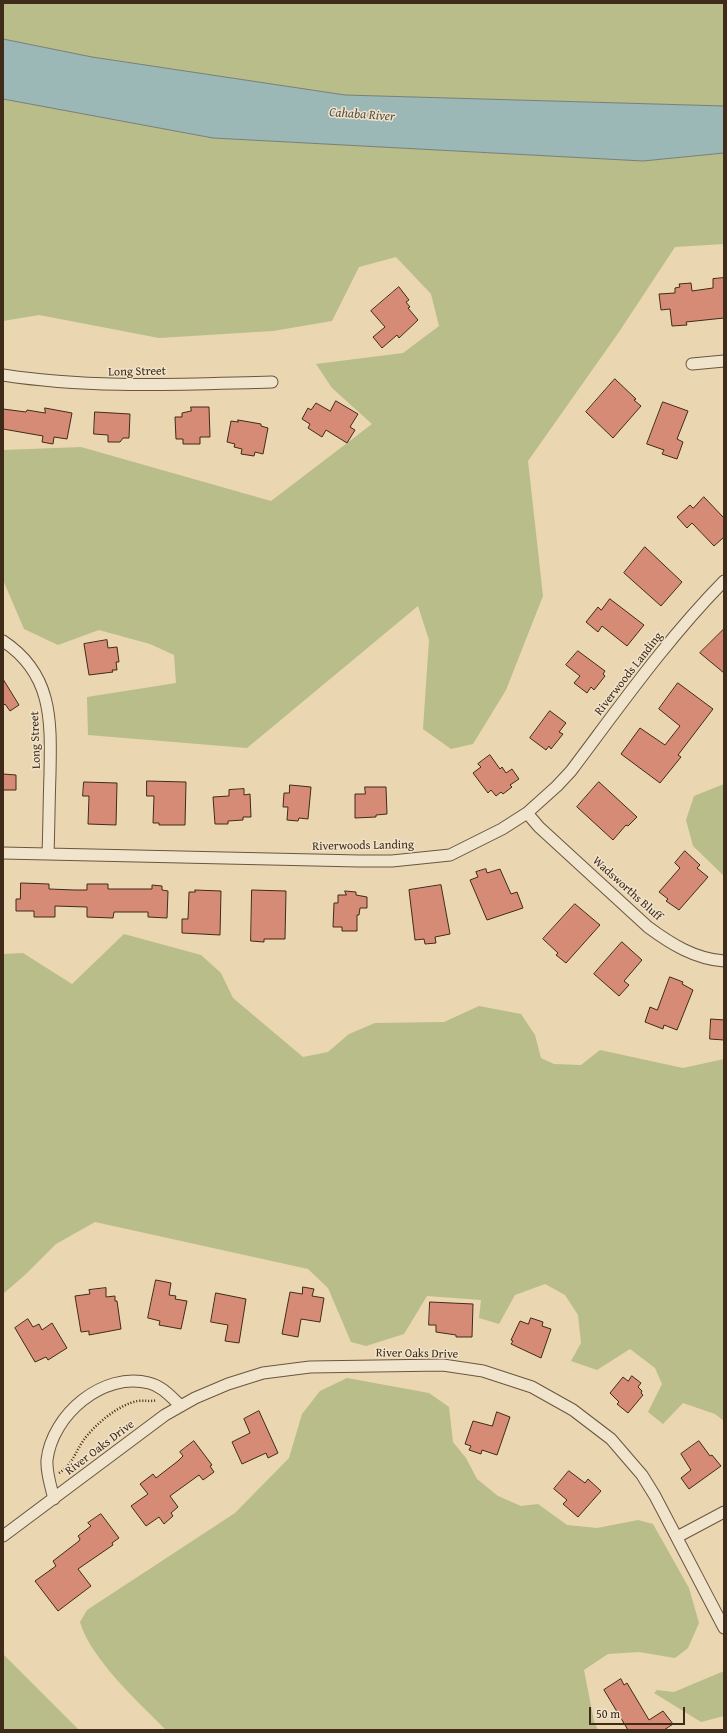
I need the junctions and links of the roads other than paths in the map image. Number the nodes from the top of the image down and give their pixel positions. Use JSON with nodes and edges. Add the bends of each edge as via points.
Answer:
{"nodes":[{"id":1,"x":724,"y":361,"type":"edge"},
{"id":2,"x":692,"y":364,"type":"dead end"},
{"id":3,"x":3,"y":375,"type":"edge"},
{"id":4,"x":272,"y":382,"type":"dead end"},
{"id":5,"x":724,"y":581,"type":"edge"},
{"id":6,"x":3,"y":640,"type":"edge"},
{"id":7,"x":527,"y":813,"type":"junction"},
{"id":8,"x":3,"y":853,"type":"edge"},
{"id":9,"x":48,"y":854,"type":"junction"},
{"id":10,"x":724,"y":961,"type":"edge"},
{"id":11,"x":181,"y":1406,"type":"junction"},
{"id":12,"x":54,"y":1499,"type":"junction"},
{"id":13,"x":724,"y":1512,"type":"edge"},
{"id":14,"x":3,"y":1536,"type":"edge"},
{"id":15,"x":676,"y":1537,"type":"junction"},
{"id":16,"x":724,"y":1628,"type":"edge"}],
"edges":[{"from":1,"to":2,"type":"street"},
{"from":3,"to":4,"type":"street","name":"Long Street","via":[[70,383],[115,385]]},
{"from":5,"to":7,"type":"street","name":"Riverwoods Landing","via":[[649,667],[571,771]]},
{"from":6,"to":9,"type":"street","name":"Long Street","via":[[19,652],[31,666],[47,701],[51,740]]},
{"from":7,"to":9,"type":"street","name":"Riverwoods Landing","via":[[450,855],[392,861]]},
{"from":7,"to":10,"type":"street","name":"Wadsworths Bluff","via":[[553,841],[648,927],[664,939],[698,956]]},
{"from":8,"to":9,"type":"street","name":"Riverwoods Landing"},
{"from":11,"to":12,"type":"street","name":"River Oaks Drive"},
{"from":11,"to":12,"type":"street","name":"River Oaks Drive","via":[[167,1393],[149,1383],[139,1381],[109,1386],[84,1398],[72,1408],[50,1445],[47,1461]]},
{"from":11,"to":15,"type":"street","name":"River Oaks Drive","via":[[228,1384],[280,1370],[310,1367],[443,1365],[483,1371],[532,1387],[556,1399],[611,1439],[642,1475]]},
{"from":12,"to":14,"type":"street","name":"River Oaks Drive"},
{"from":13,"to":15,"type":"street"},
{"from":15,"to":16,"type":"street","name":"River Oaks Drive"}]}
